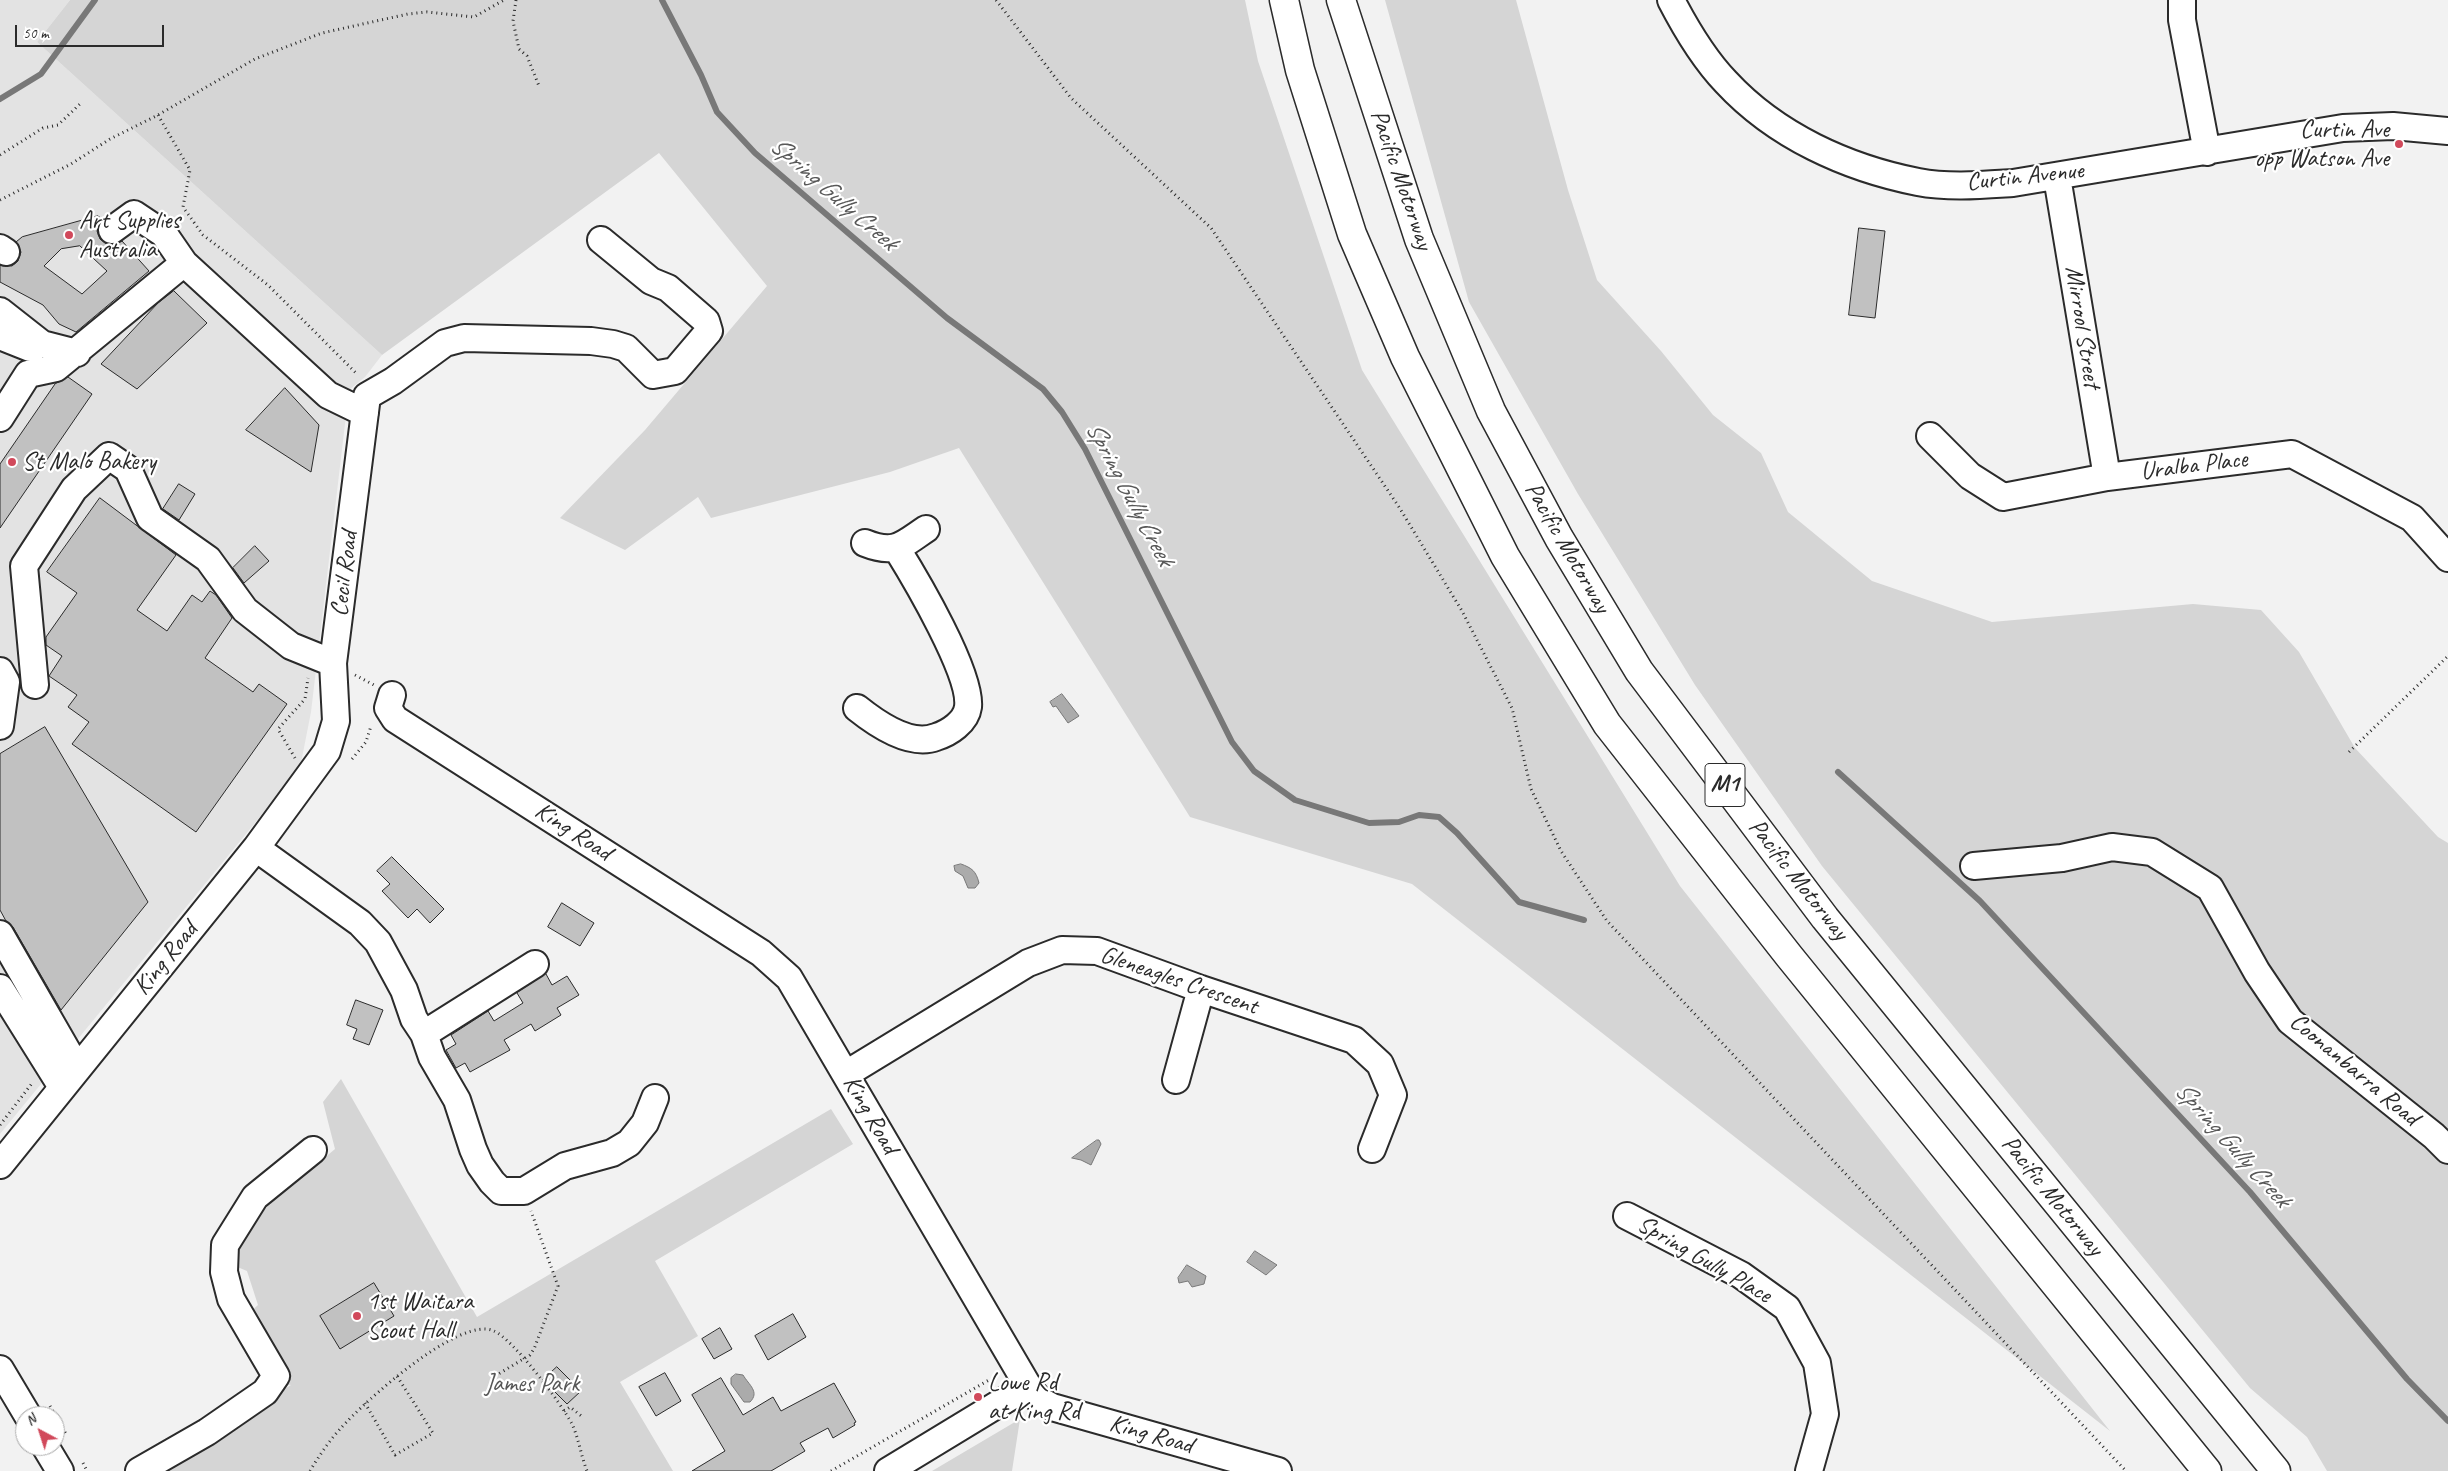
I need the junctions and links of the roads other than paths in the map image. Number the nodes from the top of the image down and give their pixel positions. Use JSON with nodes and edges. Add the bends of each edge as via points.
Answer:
{"nodes":[{"id":1,"x":1284,"y":0,"type":"edge"},
{"id":2,"x":1341,"y":0,"type":"edge"},
{"id":3,"x":1671,"y":0,"type":"edge"},
{"id":4,"x":2182,"y":0,"type":"edge"},
{"id":5,"x":2448,"y":131,"type":"edge"},
{"id":6,"x":2206,"y":152,"type":"junction"},
{"id":7,"x":2057,"y":177,"type":"junction"},
{"id":8,"x":112,"y":230,"type":"dead end"},
{"id":9,"x":601,"y":240,"type":"dead end"},
{"id":10,"x":184,"y":263,"type":"junction"},
{"id":11,"x":0,"y":311,"type":"edge"},
{"id":12,"x":0,"y":336,"type":"edge"},
{"id":13,"x":42,"y":344,"type":"junction"},
{"id":14,"x":77,"y":353,"type":"junction"},
{"id":15,"x":366,"y":405,"type":"junction"},
{"id":16,"x":0,"y":418,"type":"edge"},
{"id":17,"x":1930,"y":436,"type":"dead end"},
{"id":18,"x":2107,"y":477,"type":"junction"},
{"id":19,"x":926,"y":529,"type":"dead end"},
{"id":20,"x":865,"y":543,"type":"dead end"},
{"id":21,"x":897,"y":549,"type":"junction"},
{"id":22,"x":2448,"y":558,"type":"edge"},
{"id":23,"x":322,"y":658,"type":"junction"},
{"id":24,"x":0,"y":671,"type":"edge"},
{"id":25,"x":35,"y":685,"type":"dead end"},
{"id":26,"x":393,"y":707,"type":"road end"},
{"id":27,"x":857,"y":708,"type":"dead end"},
{"id":28,"x":0,"y":726,"type":"edge"},
{"id":29,"x":327,"y":751,"type":"joint"},
{"id":30,"x":256,"y":848,"type":"junction"},
{"id":31,"x":1974,"y":866,"type":"dead end"},
{"id":32,"x":0,"y":934,"type":"edge"},
{"id":33,"x":535,"y":964,"type":"dead end"},
{"id":34,"x":0,"y":988,"type":"edge"},
{"id":35,"x":1201,"y":989,"type":"junction"},
{"id":36,"x":424,"y":1034,"type":"junction"},
{"id":37,"x":846,"y":1074,"type":"junction"},
{"id":38,"x":69,"y":1078,"type":"junction"},
{"id":39,"x":1176,"y":1080,"type":"dead end"},
{"id":40,"x":655,"y":1098,"type":"dead end"},
{"id":41,"x":1372,"y":1148,"type":"dead end"},
{"id":42,"x":313,"y":1150,"type":"dead end"},
{"id":43,"x":2448,"y":1150,"type":"edge"},
{"id":44,"x":0,"y":1165,"type":"edge"},
{"id":45,"x":1627,"y":1216,"type":"dead end"},
{"id":46,"x":0,"y":1369,"type":"edge"},
{"id":47,"x":1028,"y":1386,"type":"junction"},
{"id":48,"x":22,"y":1406,"type":"edge"},
{"id":49,"x":51,"y":1456,"type":"edge"},
{"id":50,"x":60,"y":1471,"type":"edge"},
{"id":51,"x":139,"y":1471,"type":"edge"},
{"id":52,"x":888,"y":1471,"type":"edge"},
{"id":53,"x":1278,"y":1471,"type":"edge"},
{"id":54,"x":1808,"y":1471,"type":"edge"},
{"id":55,"x":2206,"y":1471,"type":"edge"},
{"id":56,"x":2276,"y":1471,"type":"edge"}],
"edges":[{"from":1,"to":55,"type":"highway","number":"M1","via":[[1300,70],[1352,234],[1405,357],[1505,556],[1607,724],[1789,956]]},
{"from":2,"to":56,"type":"highway","name":"Pacific Motorway","number":"M1","via":[[1419,239],[1491,412],[1559,538],[1639,672],[1825,918]]},
{"from":3,"to":7,"type":"street","name":"Curtin Avenue","via":[[1699,48],[1725,82],[1774,123],[1825,154],[1919,182],[1983,185]]},
{"from":4,"to":6,"type":"street","via":[[2182,20]]},
{"from":5,"to":6,"type":"street","name":"Curtin Avenue","via":[[2393,126],[2343,128]]},
{"from":6,"to":7,"type":"street","name":"Curtin Avenue"},
{"from":7,"to":18,"type":"street","name":"Mirrool Street"},
{"from":8,"to":10,"type":"street","via":[[134,214],[164,234]]},
{"from":9,"to":15,"type":"street","via":[[651,282],[668,288],[706,321],[709,330],[675,370],[652,375],[626,348],[613,344],[464,338],[445,343]]},
{"from":10,"to":14,"type":"street"},
{"from":10,"to":15,"type":"street","via":[[328,395]]},
{"from":11,"to":13,"type":"street"},
{"from":12,"to":13,"type":"street","via":[[30,348]]},
{"from":13,"to":14,"type":"street"},
{"from":14,"to":16,"type":"street","via":[[56,368],[28,374]]},
{"from":15,"to":23,"type":"street","name":"Cecil Road"},
{"from":17,"to":18,"type":"street","name":"Uralba Place","via":[[1970,476],[2003,497]]},
{"from":18,"to":22,"type":"street","name":"Uralba Place","via":[[2292,454],[2412,518]]},
{"from":19,"to":21,"type":"street"},
{"from":20,"to":21,"type":"street","via":[[877,548]]},
{"from":21,"to":27,"type":"street","via":[[931,606],[958,668],[968,707],[962,721],[948,733],[922,740],[885,727]]},
{"from":23,"to":25,"type":"street","via":[[291,646],[246,610],[208,560],[150,518],[128,469],[108,456],[74,489],[24,566]]},
{"from":23,"to":29,"type":"street","name":"Cecil Road","via":[[336,721]]},
{"from":24,"to":28,"type":"street","via":[[6,682]]},
{"from":26,"to":37,"type":"street","name":"King Road","via":[[437,745],[761,953],[789,978]]},
{"from":29,"to":30,"type":"street","name":"King Road"},
{"from":30,"to":36,"type":"street","via":[[371,933],[388,959],[414,1019]]},
{"from":30,"to":38,"type":"street","name":"King Road"},
{"from":31,"to":43,"type":"street","name":"Coonanbarra Road","via":[[2062,858],[2112,847],[2152,852],[2210,888],[2257,972],[2290,1021]]},
{"from":32,"to":38,"type":"street"},
{"from":33,"to":36,"type":"street"},
{"from":34,"to":38,"type":"street"},
{"from":35,"to":37,"type":"street","name":"Gleneagles Crescent","via":[[1097,951],[1062,950],[1028,963]]},
{"from":35,"to":39,"type":"street"},
{"from":35,"to":41,"type":"street","name":"Gleneagles Crescent","via":[[1354,1040],[1380,1064],[1393,1094]]},
{"from":36,"to":40,"type":"street","via":[[432,1057],[457,1100],[472,1149],[480,1165],[501,1191],[524,1191],[565,1166],[612,1153],[629,1144],[645,1123]]},
{"from":37,"to":47,"type":"street","name":"King Road"},
{"from":38,"to":44,"type":"street","name":"King Road"},
{"from":42,"to":51,"type":"street","via":[[255,1197],[225,1245],[224,1272],[231,1299],[276,1376],[265,1392],[206,1432]]},
{"from":45,"to":54,"type":"street","name":"Spring Gully Place","via":[[1741,1275],[1787,1308],[1817,1363],[1824,1414]]},
{"from":46,"to":48,"type":"street"},
{"from":47,"to":52,"type":"street"},
{"from":47,"to":53,"type":"street","name":"King Road","via":[[1039,1400],[1052,1407]]},
{"from":49,"to":50,"type":"street"}]}
